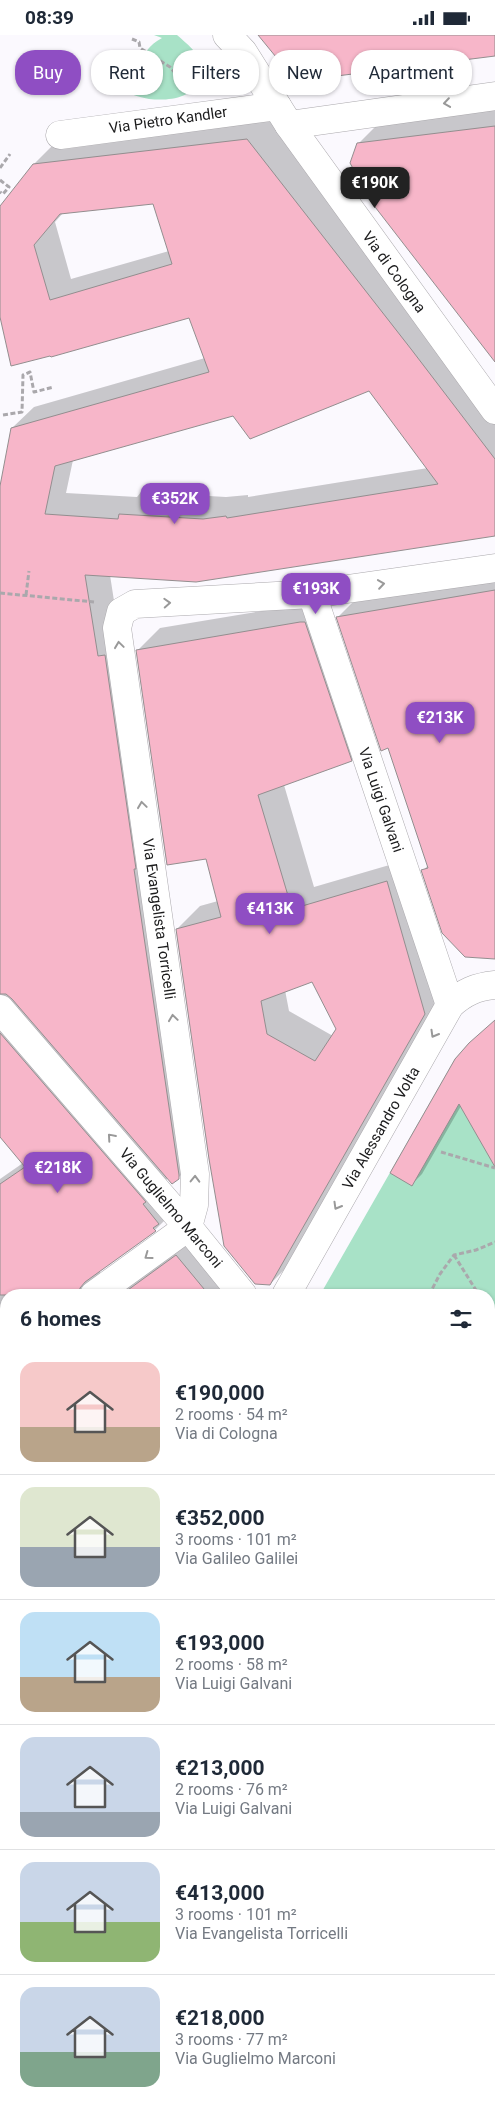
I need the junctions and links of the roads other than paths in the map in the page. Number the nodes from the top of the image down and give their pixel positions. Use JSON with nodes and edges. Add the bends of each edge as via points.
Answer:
{"nodes":[{"id":1,"x":227,"y":35,"type":"edge"},
{"id":2,"x":495,"y":96,"type":"edge"},
{"id":3,"x":283,"y":115,"type":"junction"},
{"id":4,"x":60,"y":135,"type":"dead end"},
{"id":5,"x":491,"y":399,"type":"edge"},
{"id":6,"x":495,"y":568,"type":"edge"},
{"id":7,"x":312,"y":595,"type":"junction"},
{"id":8,"x":495,"y":985,"type":"edge"},
{"id":9,"x":450,"y":1005,"type":"junction"},
{"id":10,"x":0,"y":1009,"type":"edge"},
{"id":11,"x":188,"y":1227,"type":"junction"},
{"id":12,"x":102,"y":1289,"type":"edge"},
{"id":13,"x":238,"y":1289,"type":"edge"},
{"id":14,"x":289,"y":1289,"type":"edge"}],
"edges":[{"from":1,"to":3,"type":"street","name":"Via di Cologna","via":[[243,52]]},
{"from":2,"to":3,"type":"street","name":"Via Pietro Kandler","one_way":true},
{"from":3,"to":4,"type":"street","name":"Via Pietro Kandler"},
{"from":3,"to":5,"type":"street","name":"Via di Cologna"},
{"from":7,"to":6,"type":"street","one_way":true},
{"from":7,"to":9,"type":"street","name":"Via Luigi Galvani"},
{"from":11,"to":7,"type":"street","name":"Via Evangelista Torricelli","one_way":true,"via":[[194,1205],[195,1174],[117,628],[109,607]]},
{"from":8,"to":9,"type":"street","name":"Via Alessandro Volta","via":[[478,987],[462,994]]},
{"from":9,"to":14,"type":"street","name":"Via Alessandro Volta","one_way":true},
{"from":11,"to":10,"type":"street","name":"Via Guglielmo Marconi","one_way":true},
{"from":11,"to":12,"type":"street","one_way":true},
{"from":11,"to":13,"type":"street","name":"Via Guglielmo Marconi"}]}
